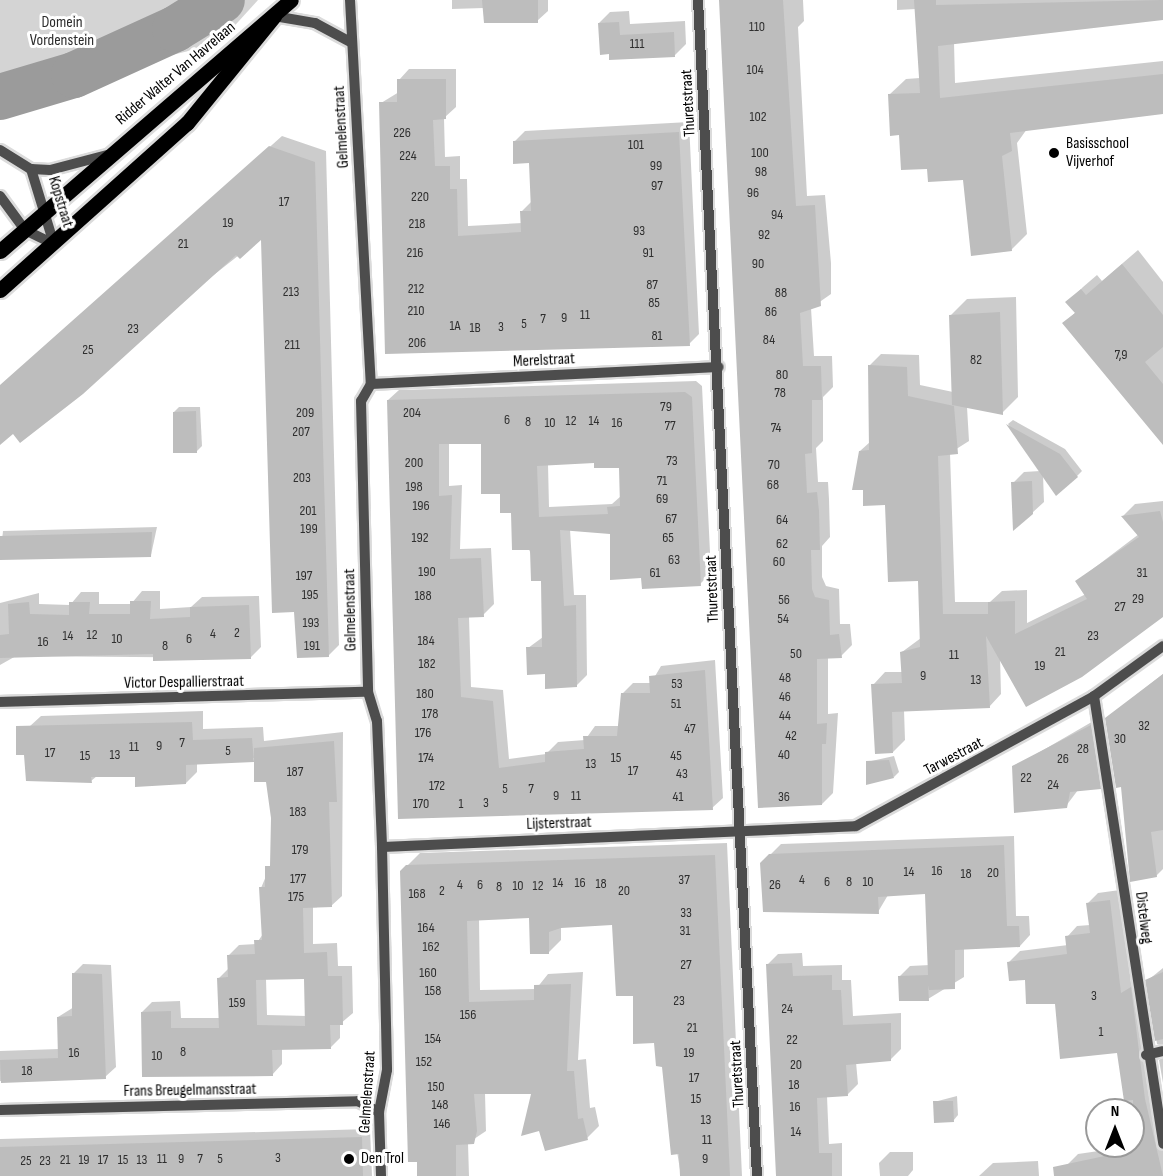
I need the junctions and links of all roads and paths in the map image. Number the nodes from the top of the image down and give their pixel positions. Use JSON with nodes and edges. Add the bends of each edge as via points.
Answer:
{"nodes":[{"id":1,"x":291,"y":0,"type":"edge"},
{"id":2,"x":351,"y":0,"type":"edge"},
{"id":3,"x":698,"y":0,"type":"edge"},
{"id":4,"x":274,"y":16,"type":"junction"},
{"id":5,"x":352,"y":43,"type":"junction"},
{"id":6,"x":0,"y":150,"type":"edge"},
{"id":7,"x":110,"y":154,"type":"junction"},
{"id":8,"x":31,"y":169,"type":"junction"},
{"id":9,"x":0,"y":196,"type":"edge"},
{"id":10,"x":48,"y":210,"type":"junction"},
{"id":11,"x":25,"y":230,"type":"junction"},
{"id":12,"x":54,"y":244,"type":"junction"},
{"id":13,"x":0,"y":251,"type":"edge"},
{"id":14,"x":0,"y":290,"type":"edge"},
{"id":15,"x":719,"y":368,"type":"junction"},
{"id":16,"x":371,"y":384,"type":"junction"},
{"id":17,"x":1163,"y":646,"type":"edge"},
{"id":18,"x":368,"y":692,"type":"junction"},
{"id":19,"x":1094,"y":696,"type":"junction"},
{"id":20,"x":0,"y":702,"type":"edge"},
{"id":21,"x":738,"y":832,"type":"junction"},
{"id":22,"x":382,"y":847,"type":"junction"},
{"id":23,"x":1163,"y":1051,"type":"edge"},
{"id":24,"x":1146,"y":1055,"type":"junction"},
{"id":25,"x":0,"y":1110,"type":"edge"},
{"id":26,"x":379,"y":1112,"type":"junction"},
{"id":27,"x":1163,"y":1144,"type":"edge"},
{"id":28,"x":381,"y":1176,"type":"edge"},
{"id":29,"x":758,"y":1176,"type":"edge"}],
"edges":[{"from":1,"to":4,"type":"main road"},
{"from":2,"to":5,"type":"street","name":"Gelmelenstraat"},
{"from":3,"to":15,"type":"street","name":"Thuretstraat"},
{"from":4,"to":5,"type":"street","via":[[315,23]]},
{"from":4,"to":7,"type":"main road","name":"Ridder Walter Van Havrelaan"},
{"from":4,"to":12,"type":"main road","name":"Ridder Walter Van Havrelaan","via":[[188,123]]},
{"from":5,"to":16,"type":"street","name":"Gelmelenstraat"},
{"from":6,"to":8,"type":"street","name":"Kopstraat"},
{"from":7,"to":8,"type":"street","name":"Kopstraat","via":[[76,166]]},
{"from":7,"to":10,"type":"main road","name":"Ridder Walter Van Havrelaan"},
{"from":8,"to":10,"type":"street","name":"Kopstraat"},
{"from":9,"to":11,"type":"street","name":"Kopstraat"},
{"from":10,"to":11,"type":"main road","name":"Ridder Walter Van Havrelaan"},
{"from":10,"to":12,"type":"street","name":"Kopstraat"},
{"from":11,"to":12,"type":"street","name":"Kopstraat"},
{"from":11,"to":13,"type":"main road","name":"Ridder Walter Van Havrelaan"},
{"from":12,"to":14,"type":"main road","name":"Ridder Walter Van Havrelaan"},
{"from":15,"to":16,"type":"street","name":"Merelstraat"},
{"from":15,"to":21,"type":"street","name":"Thuretstraat"},
{"from":16,"to":18,"type":"street","name":"Gelmelenstraat","via":[[361,401]]},
{"from":17,"to":19,"type":"street","name":"Tarwestraat"},
{"from":18,"to":20,"type":"street","name":"Victor Despallierstraat"},
{"from":18,"to":22,"type":"street","name":"Gelmelenstraat","via":[[377,721]]},
{"from":19,"to":21,"type":"street","name":"Tarwestraat","via":[[856,826]]},
{"from":19,"to":24,"type":"street","name":"Distelweg","via":[[1106,755]]},
{"from":21,"to":22,"type":"street","name":"Lijsterstraat"},
{"from":21,"to":29,"type":"street","name":"Thuretstraat"},
{"from":22,"to":26,"type":"street","name":"Gelmelenstraat","via":[[387,1071]]},
{"from":23,"to":24,"type":"street"},
{"from":24,"to":27,"type":"street","name":"Distelweg"},
{"from":25,"to":26,"type":"street","name":"Frans Breugelmansstraat","via":[[358,1101]]},
{"from":26,"to":28,"type":"street","name":"Gelmelenstraat"}]}
